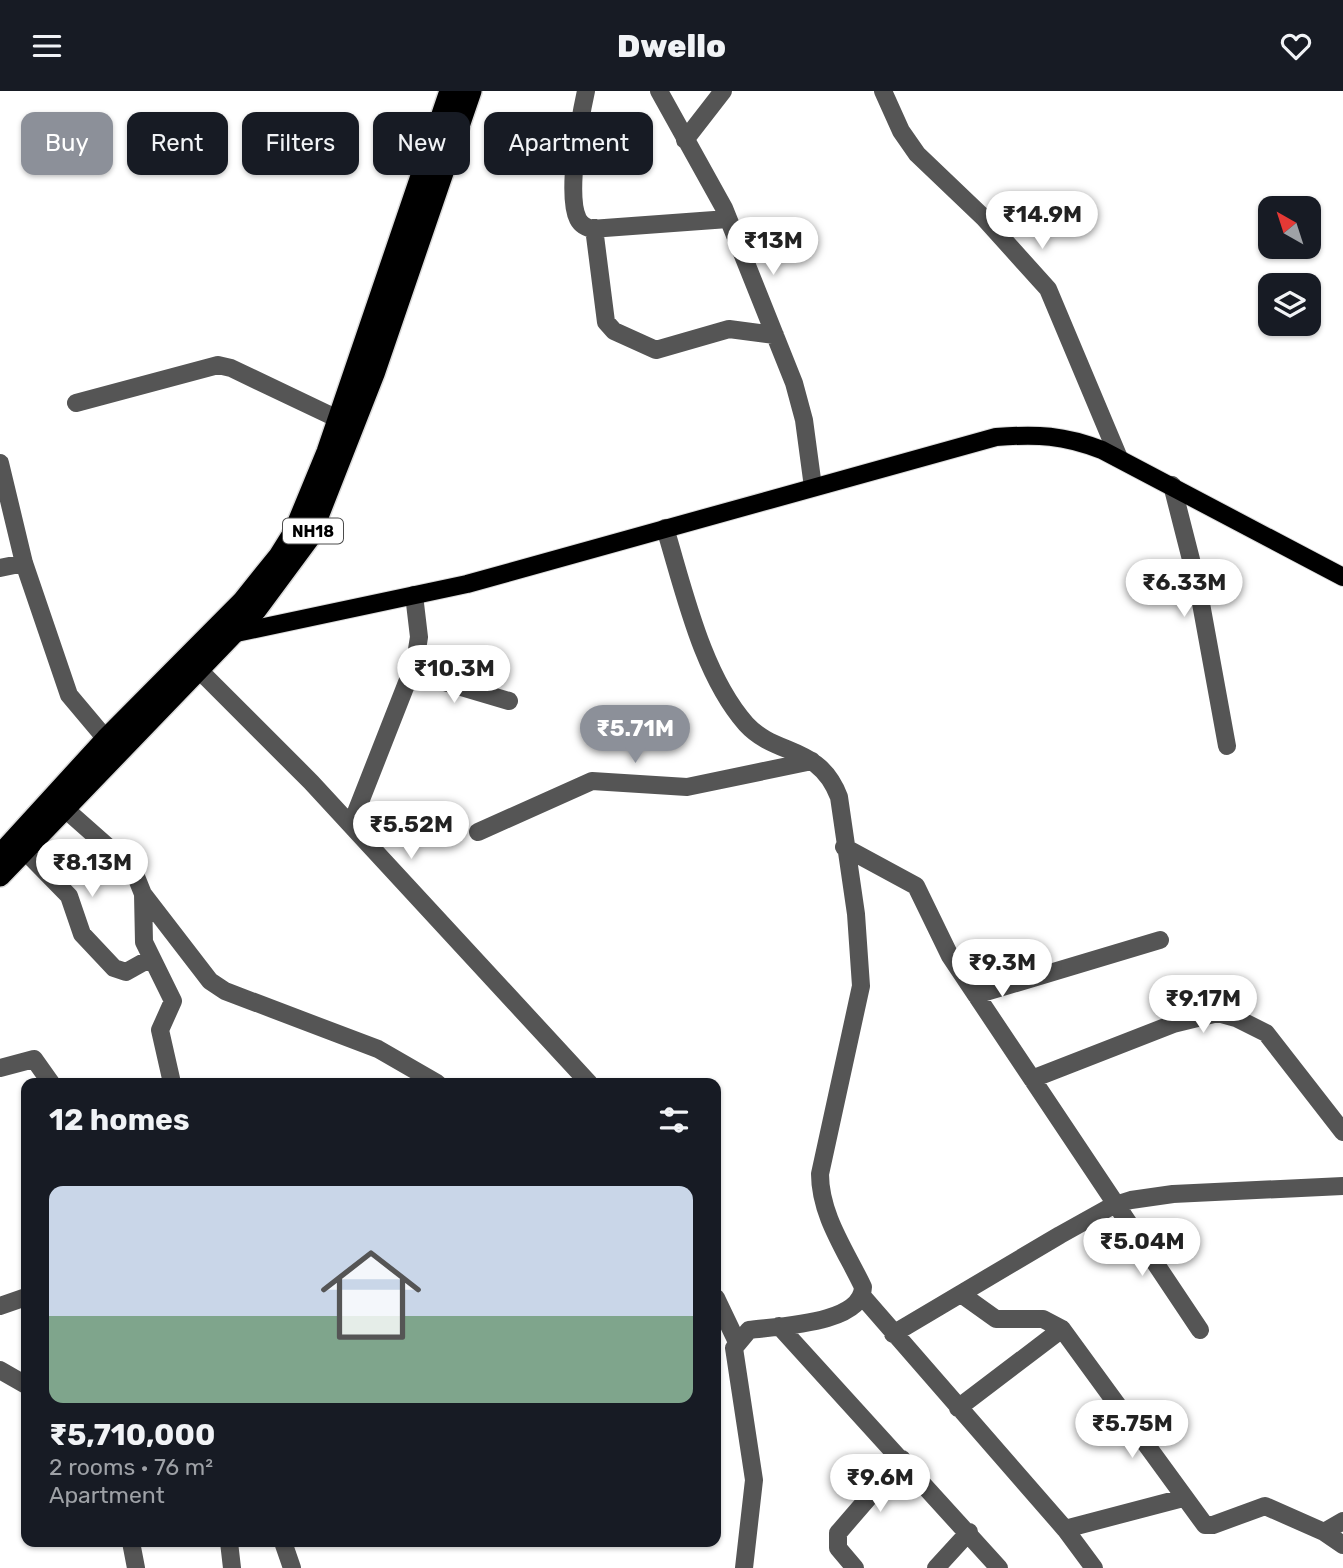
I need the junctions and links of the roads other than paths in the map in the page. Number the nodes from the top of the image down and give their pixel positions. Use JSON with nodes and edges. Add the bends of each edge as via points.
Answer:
{"nodes":[{"id":1,"x":450,"y":91,"type":"edge"},
{"id":2,"x":471,"y":91,"type":"edge"},
{"id":3,"x":586,"y":91,"type":"edge"},
{"id":4,"x":659,"y":91,"type":"edge"},
{"id":5,"x":723,"y":91,"type":"edge"},
{"id":6,"x":883,"y":91,"type":"edge"},
{"id":7,"x":685,"y":141,"type":"junction"},
{"id":8,"x":729,"y":219,"type":"junction"},
{"id":9,"x":594,"y":228,"type":"junction"},
{"id":10,"x":775,"y":335,"type":"junction"},
{"id":11,"x":76,"y":403,"type":"dead end"},
{"id":12,"x":338,"y":419,"type":"junction"},
{"id":13,"x":1119,"y":458,"type":"junction"},
{"id":14,"x":0,"y":463,"type":"edge"},
{"id":15,"x":1172,"y":485,"type":"junction"},
{"id":16,"x":813,"y":487,"type":"junction"},
{"id":17,"x":665,"y":528,"type":"junction"},
{"id":18,"x":24,"y":563,"type":"junction"},
{"id":19,"x":0,"y":568,"type":"edge"},
{"id":20,"x":1343,"y":577,"type":"edge"},
{"id":21,"x":414,"y":596,"type":"junction"},
{"id":22,"x":233,"y":634,"type":"junction"},
{"id":23,"x":209,"y":637,"type":"junction"},
{"id":24,"x":198,"y":669,"type":"junction"},
{"id":25,"x":411,"y":672,"type":"junction"},
{"id":26,"x":509,"y":701,"type":"dead end"},
{"id":27,"x":106,"y":739,"type":"junction"},
{"id":28,"x":1227,"y":746,"type":"dead end"},
{"id":29,"x":812,"y":761,"type":"junction"},
{"id":30,"x":64,"y":808,"type":"junction"},
{"id":31,"x":351,"y":825,"type":"junction"},
{"id":32,"x":478,"y":832,"type":"dead end"},
{"id":33,"x":844,"y":847,"type":"junction"},
{"id":34,"x":24,"y":850,"type":"junction"},
{"id":35,"x":0,"y":855,"type":"edge"},
{"id":36,"x":0,"y":876,"type":"edge"},
{"id":37,"x":143,"y":894,"type":"junction"},
{"id":38,"x":1160,"y":940,"type":"dead end"},
{"id":39,"x":151,"y":958,"type":"junction"},
{"id":40,"x":976,"y":995,"type":"junction"},
{"id":41,"x":0,"y":1068,"type":"edge"},
{"id":42,"x":47,"y":1078,"type":"edge"},
{"id":43,"x":171,"y":1078,"type":"edge"},
{"id":44,"x":428,"y":1078,"type":"edge"},
{"id":45,"x":584,"y":1078,"type":"edge"},
{"id":46,"x":1032,"y":1079,"type":"junction"},
{"id":47,"x":1343,"y":1132,"type":"edge"},
{"id":48,"x":1343,"y":1186,"type":"edge"},
{"id":49,"x":1116,"y":1205,"type":"junction"},
{"id":50,"x":961,"y":1294,"type":"junction"},
{"id":51,"x":863,"y":1297,"type":"junction"},
{"id":52,"x":21,"y":1299,"type":"edge"},
{"id":53,"x":0,"y":1306,"type":"edge"},
{"id":54,"x":721,"y":1308,"type":"edge"},
{"id":55,"x":779,"y":1326,"type":"junction"},
{"id":56,"x":1062,"y":1329,"type":"junction"},
{"id":57,"x":1199,"y":1330,"type":"dead end"},
{"id":58,"x":893,"y":1334,"type":"junction"},
{"id":59,"x":737,"y":1342,"type":"junction"},
{"id":60,"x":3,"y":1375,"type":"edge"},
{"id":61,"x":21,"y":1383,"type":"edge"},
{"id":62,"x":958,"y":1408,"type":"junction"},
{"id":63,"x":902,"y":1459,"type":"junction"},
{"id":64,"x":1183,"y":1498,"type":"junction"},
{"id":65,"x":1343,"y":1521,"type":"edge"},
{"id":66,"x":1065,"y":1529,"type":"junction"},
{"id":67,"x":969,"y":1532,"type":"junction"},
{"id":68,"x":1324,"y":1532,"type":"junction"},
{"id":69,"x":1343,"y":1545,"type":"edge"},
{"id":70,"x":132,"y":1547,"type":"edge"},
{"id":71,"x":230,"y":1547,"type":"edge"},
{"id":72,"x":285,"y":1547,"type":"edge"},
{"id":73,"x":136,"y":1568,"type":"edge"},
{"id":74,"x":232,"y":1568,"type":"edge"},
{"id":75,"x":292,"y":1568,"type":"edge"},
{"id":76,"x":744,"y":1568,"type":"edge"},
{"id":77,"x":855,"y":1568,"type":"edge"},
{"id":78,"x":936,"y":1568,"type":"edge"},
{"id":79,"x":999,"y":1568,"type":"edge"},
{"id":80,"x":1094,"y":1568,"type":"edge"}],
"edges":[{"from":1,"to":12,"type":"highway","number":"NH18"},
{"from":2,"to":22,"type":"highway","number":"NH18","via":[[323,509],[293,562]]},
{"from":3,"to":9,"type":"street","via":[[577,136],[575,199],[579,221]]},
{"from":4,"to":7,"type":"street"},
{"from":5,"to":7,"type":"street"},
{"from":6,"to":13,"type":"street","via":[[917,154],[1048,289]]},
{"from":7,"to":8,"type":"street"},
{"from":8,"to":9,"type":"street"},
{"from":8,"to":10,"type":"street"},
{"from":9,"to":10,"type":"street","via":[[606,322],[614,331],[656,350],[729,329]]},
{"from":10,"to":16,"type":"street","via":[[804,420]]},
{"from":11,"to":12,"type":"street","via":[[218,365]]},
{"from":12,"to":23,"type":"highway","number":"NH18","via":[[294,532],[260,581]]},
{"from":13,"to":15,"type":"main road"},
{"from":13,"to":16,"type":"main road","via":[[1069,437],[996,437]]},
{"from":14,"to":18,"type":"street"},
{"from":15,"to":20,"type":"main road"},
{"from":15,"to":28,"type":"street","via":[[1198,587]]},
{"from":16,"to":17,"type":"main road"},
{"from":17,"to":21,"type":"main road"},
{"from":17,"to":29,"type":"street","via":[[687,600],[727,697],[758,735]]},
{"from":18,"to":19,"type":"street"},
{"from":18,"to":27,"type":"street","via":[[69,695]]},
{"from":21,"to":22,"type":"main road"},
{"from":21,"to":25,"type":"street","via":[[419,637]]},
{"from":22,"to":23,"type":"main road"},
{"from":22,"to":24,"type":"highway","number":"NH18"},
{"from":23,"to":27,"type":"highway","number":"NH18"},
{"from":24,"to":30,"type":"highway","number":"NH18"},
{"from":24,"to":31,"type":"street"},
{"from":25,"to":26,"type":"street"},
{"from":25,"to":31,"type":"street"},
{"from":27,"to":35,"type":"highway","number":"NH18"},
{"from":29,"to":32,"type":"street","via":[[687,787],[592,781]]},
{"from":29,"to":33,"type":"street","via":[[827,773],[836,790]]},
{"from":30,"to":34,"type":"highway","number":"NH18"},
{"from":30,"to":37,"type":"street","via":[[133,869]]},
{"from":31,"to":45,"type":"street"},
{"from":33,"to":40,"type":"street","via":[[916,886],[946,948]]},
{"from":33,"to":51,"type":"street","via":[[856,914],[861,986],[820,1191],[863,1287]]},
{"from":34,"to":36,"type":"highway","number":"NH18"},
{"from":34,"to":39,"type":"street","via":[[69,896],[82,934],[114,968],[126,972]]},
{"from":37,"to":39,"type":"street","via":[[144,942]]},
{"from":37,"to":44,"type":"street","via":[[210,981],[225,991],[378,1049]]},
{"from":38,"to":40,"type":"street"},
{"from":39,"to":43,"type":"street","via":[[173,1001],[160,1030]]},
{"from":40,"to":46,"type":"street"},
{"from":41,"to":42,"type":"street","via":[[34,1059]]},
{"from":46,"to":47,"type":"street","via":[[1173,1024],[1217,1013],[1266,1033]]},
{"from":46,"to":49,"type":"street"},
{"from":48,"to":49,"type":"street","via":[[1173,1195]]},
{"from":49,"to":50,"type":"street"},
{"from":49,"to":57,"type":"street"},
{"from":50,"to":56,"type":"street","via":[[996,1319],[1043,1319]]},
{"from":50,"to":58,"type":"street"},
{"from":51,"to":55,"type":"street","via":[[852,1310],[835,1316]]},
{"from":51,"to":58,"type":"street"},
{"from":52,"to":53,"type":"street"},
{"from":54,"to":59,"type":"street"},
{"from":55,"to":59,"type":"street","via":[[749,1330]]},
{"from":55,"to":63,"type":"street"},
{"from":56,"to":62,"type":"street"},
{"from":56,"to":64,"type":"street"},
{"from":58,"to":62,"type":"street"},
{"from":59,"to":76,"type":"street","via":[[734,1359],[754,1480]]},
{"from":60,"to":61,"type":"street"},
{"from":62,"to":66,"type":"street"},
{"from":63,"to":67,"type":"street"},
{"from":63,"to":77,"type":"street","via":[[838,1533],[838,1548]]},
{"from":64,"to":66,"type":"street"},
{"from":64,"to":68,"type":"street","via":[[1205,1525],[1265,1506]]},
{"from":65,"to":68,"type":"street"},
{"from":66,"to":80,"type":"street"},
{"from":67,"to":78,"type":"street"},
{"from":67,"to":79,"type":"street"},
{"from":68,"to":69,"type":"street"},
{"from":70,"to":73,"type":"street"},
{"from":71,"to":74,"type":"street"},
{"from":72,"to":75,"type":"street"}]}
